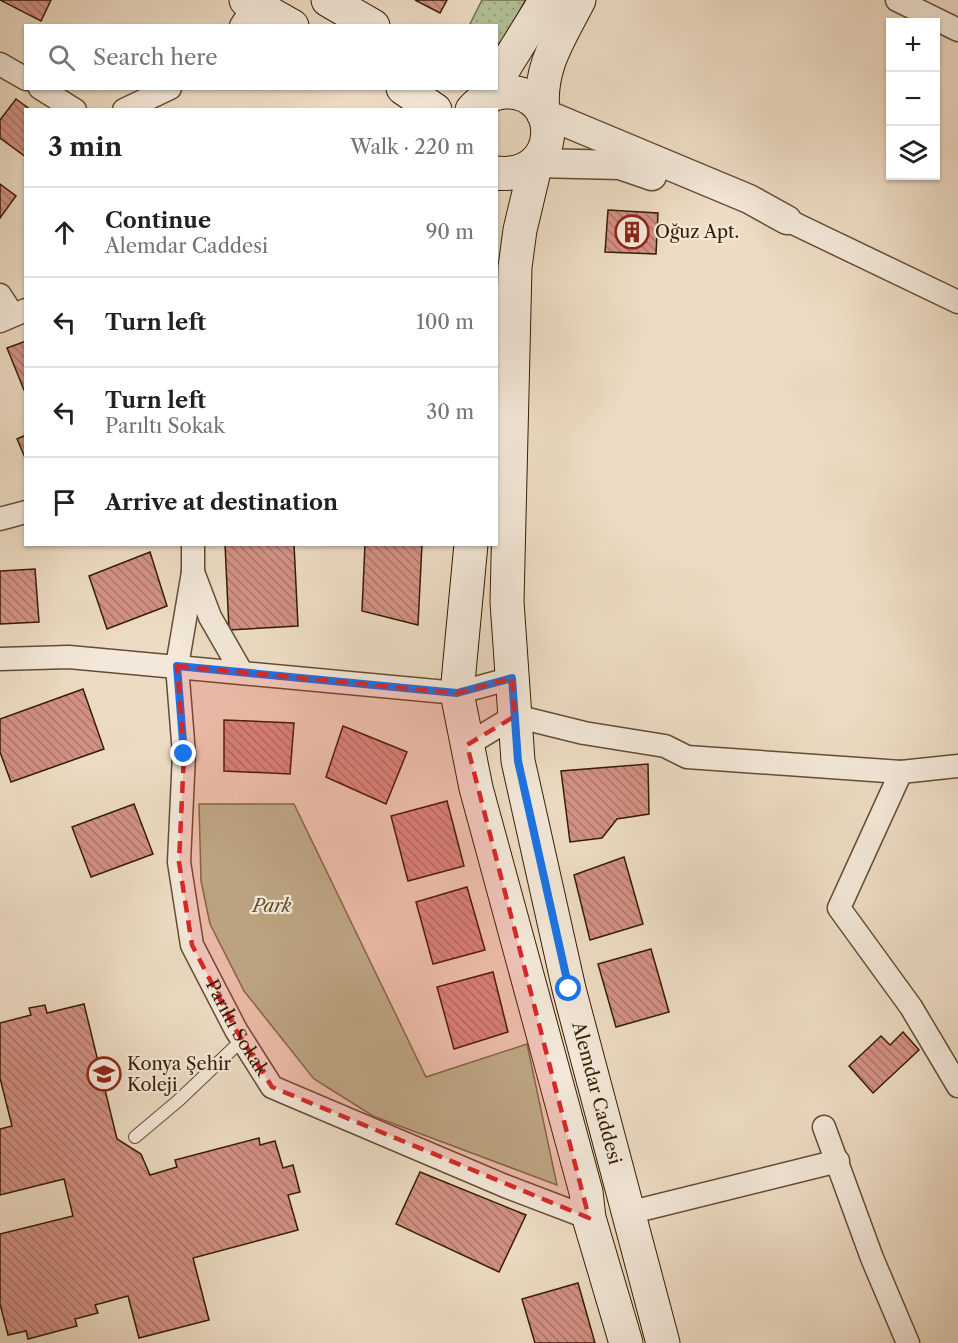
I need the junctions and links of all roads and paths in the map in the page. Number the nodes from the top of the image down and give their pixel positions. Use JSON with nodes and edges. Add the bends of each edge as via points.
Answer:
{"nodes":[{"id":1,"x":546,"y":0,"type":"edge"},
{"id":2,"x":579,"y":0,"type":"edge"},
{"id":3,"x":897,"y":0,"type":"edge"},
{"id":4,"x":247,"y":10,"type":"edge"},
{"id":5,"x":286,"y":24,"type":"edge"},
{"id":6,"x":958,"y":30,"type":"edge"},
{"id":7,"x":0,"y":64,"type":"edge"},
{"id":8,"x":498,"y":72,"type":"edge"},
{"id":9,"x":24,"y":78,"type":"edge"},
{"id":10,"x":43,"y":90,"type":"edge"},
{"id":11,"x":166,"y":90,"type":"edge"},
{"id":12,"x":406,"y":90,"type":"edge"},
{"id":13,"x":484,"y":93,"type":"edge"},
{"id":14,"x":72,"y":108,"type":"edge"},
{"id":15,"x":128,"y":108,"type":"edge"},
{"id":16,"x":432,"y":108,"type":"edge"},
{"id":17,"x":543,"y":113,"type":"junction"},
{"id":18,"x":536,"y":163,"type":"junction"},
{"id":19,"x":498,"y":173,"type":"edge"},
{"id":20,"x":749,"y":199,"type":"junction"},
{"id":21,"x":787,"y":220,"type":"joint"},
{"id":22,"x":0,"y":295,"type":"edge"},
{"id":23,"x":958,"y":302,"type":"edge"},
{"id":24,"x":13,"y":315,"type":"edge"},
{"id":25,"x":24,"y":513,"type":"edge"},
{"id":26,"x":0,"y":519,"type":"edge"},
{"id":27,"x":193,"y":546,"type":"edge"},
{"id":28,"x":471,"y":546,"type":"edge"},
{"id":29,"x":193,"y":572,"type":"junction"},
{"id":30,"x":0,"y":659,"type":"edge"},
{"id":31,"x":177,"y":666,"type":"junction"},
{"id":32,"x":241,"y":671,"type":"junction"},
{"id":33,"x":512,"y":678,"type":"junction"},
{"id":34,"x":457,"y":693,"type":"junction"},
{"id":35,"x":515,"y":716,"type":"junction"},
{"id":36,"x":467,"y":745,"type":"junction"},
{"id":37,"x":958,"y":766,"type":"edge"},
{"id":38,"x":901,"y":772,"type":"junction"},
{"id":39,"x":242,"y":1040,"type":"junction"},
{"id":40,"x":958,"y":1086,"type":"edge"},
{"id":41,"x":824,"y":1127,"type":"dead end"},
{"id":42,"x":135,"y":1137,"type":"dead end"},
{"id":43,"x":838,"y":1161,"type":"junction"},
{"id":44,"x":628,"y":1213,"type":"junction"},
{"id":45,"x":589,"y":1218,"type":"junction"},
{"id":46,"x":626,"y":1343,"type":"edge"},
{"id":47,"x":663,"y":1343,"type":"edge"},
{"id":48,"x":908,"y":1343,"type":"edge"}],
"edges":[{"from":1,"to":8,"type":"main road"},
{"from":2,"to":17,"type":"main road","name":"Alemdar Caddesi","via":[[544,72],[540,90]]},
{"from":3,"to":6,"type":"street"},
{"from":4,"to":5,"type":"main road"},
{"from":7,"to":9,"type":"street"},
{"from":10,"to":14,"type":"street"},
{"from":11,"to":15,"type":"street"},
{"from":12,"to":16,"type":"main road"},
{"from":13,"to":17,"type":"main road","via":[[524,95]]},
{"from":17,"to":18,"type":"main road","name":"Alemdar Caddesi","via":[[547,144]]},
{"from":17,"to":20,"type":"street"},
{"from":18,"to":19,"type":"main road","via":[[518,173]]},
{"from":18,"to":20,"type":"street","via":[[620,165],[702,193]]},
{"from":18,"to":33,"type":"main road","name":"Alemdar Caddesi","via":[[515,267],[507,602]]},
{"from":20,"to":21,"type":"street"},
{"from":21,"to":23,"type":"street"},
{"from":22,"to":24,"type":"street"},
{"from":25,"to":26,"type":"street"},
{"from":27,"to":29,"type":"street"},
{"from":28,"to":34,"type":"main road","name":"Alemdar Caddesi"},
{"from":29,"to":31,"type":"street","name":"Parıltı Sokak"},
{"from":29,"to":32,"type":"street","via":[[210,617]]},
{"from":30,"to":31,"type":"street","via":[[69,657]]},
{"from":31,"to":32,"type":"street"},
{"from":31,"to":39,"type":"street","name":"Parıltı Sokak","via":[[184,754],[179,862],[192,945]]},
{"from":32,"to":34,"type":"street"},
{"from":33,"to":34,"type":"street"},
{"from":33,"to":35,"type":"main road","name":"Alemdar Caddesi"},
{"from":34,"to":36,"type":"main road","name":"Alemdar Caddesi"},
{"from":35,"to":36,"type":"street"},
{"from":35,"to":38,"type":"street","via":[[665,746],[687,757]]},
{"from":35,"to":44,"type":"main road","name":"Alemdar Caddesi","via":[[518,761],[569,989]]},
{"from":36,"to":45,"type":"main road","name":"Alemdar Caddesi","via":[[586,1192]]},
{"from":37,"to":38,"type":"street"},
{"from":38,"to":40,"type":"street","via":[[839,908],[911,1007]]},
{"from":39,"to":42,"type":"lane"},
{"from":39,"to":45,"type":"street","name":"Parıltı Sokak","via":[[272,1087]]},
{"from":41,"to":43,"type":"street"},
{"from":43,"to":44,"type":"street"},
{"from":43,"to":48,"type":"street","via":[[872,1258]]},
{"from":44,"to":47,"type":"main road","name":"Alemdar Caddesi"},
{"from":45,"to":46,"type":"main road","name":"Alemdar Caddesi"}]}
